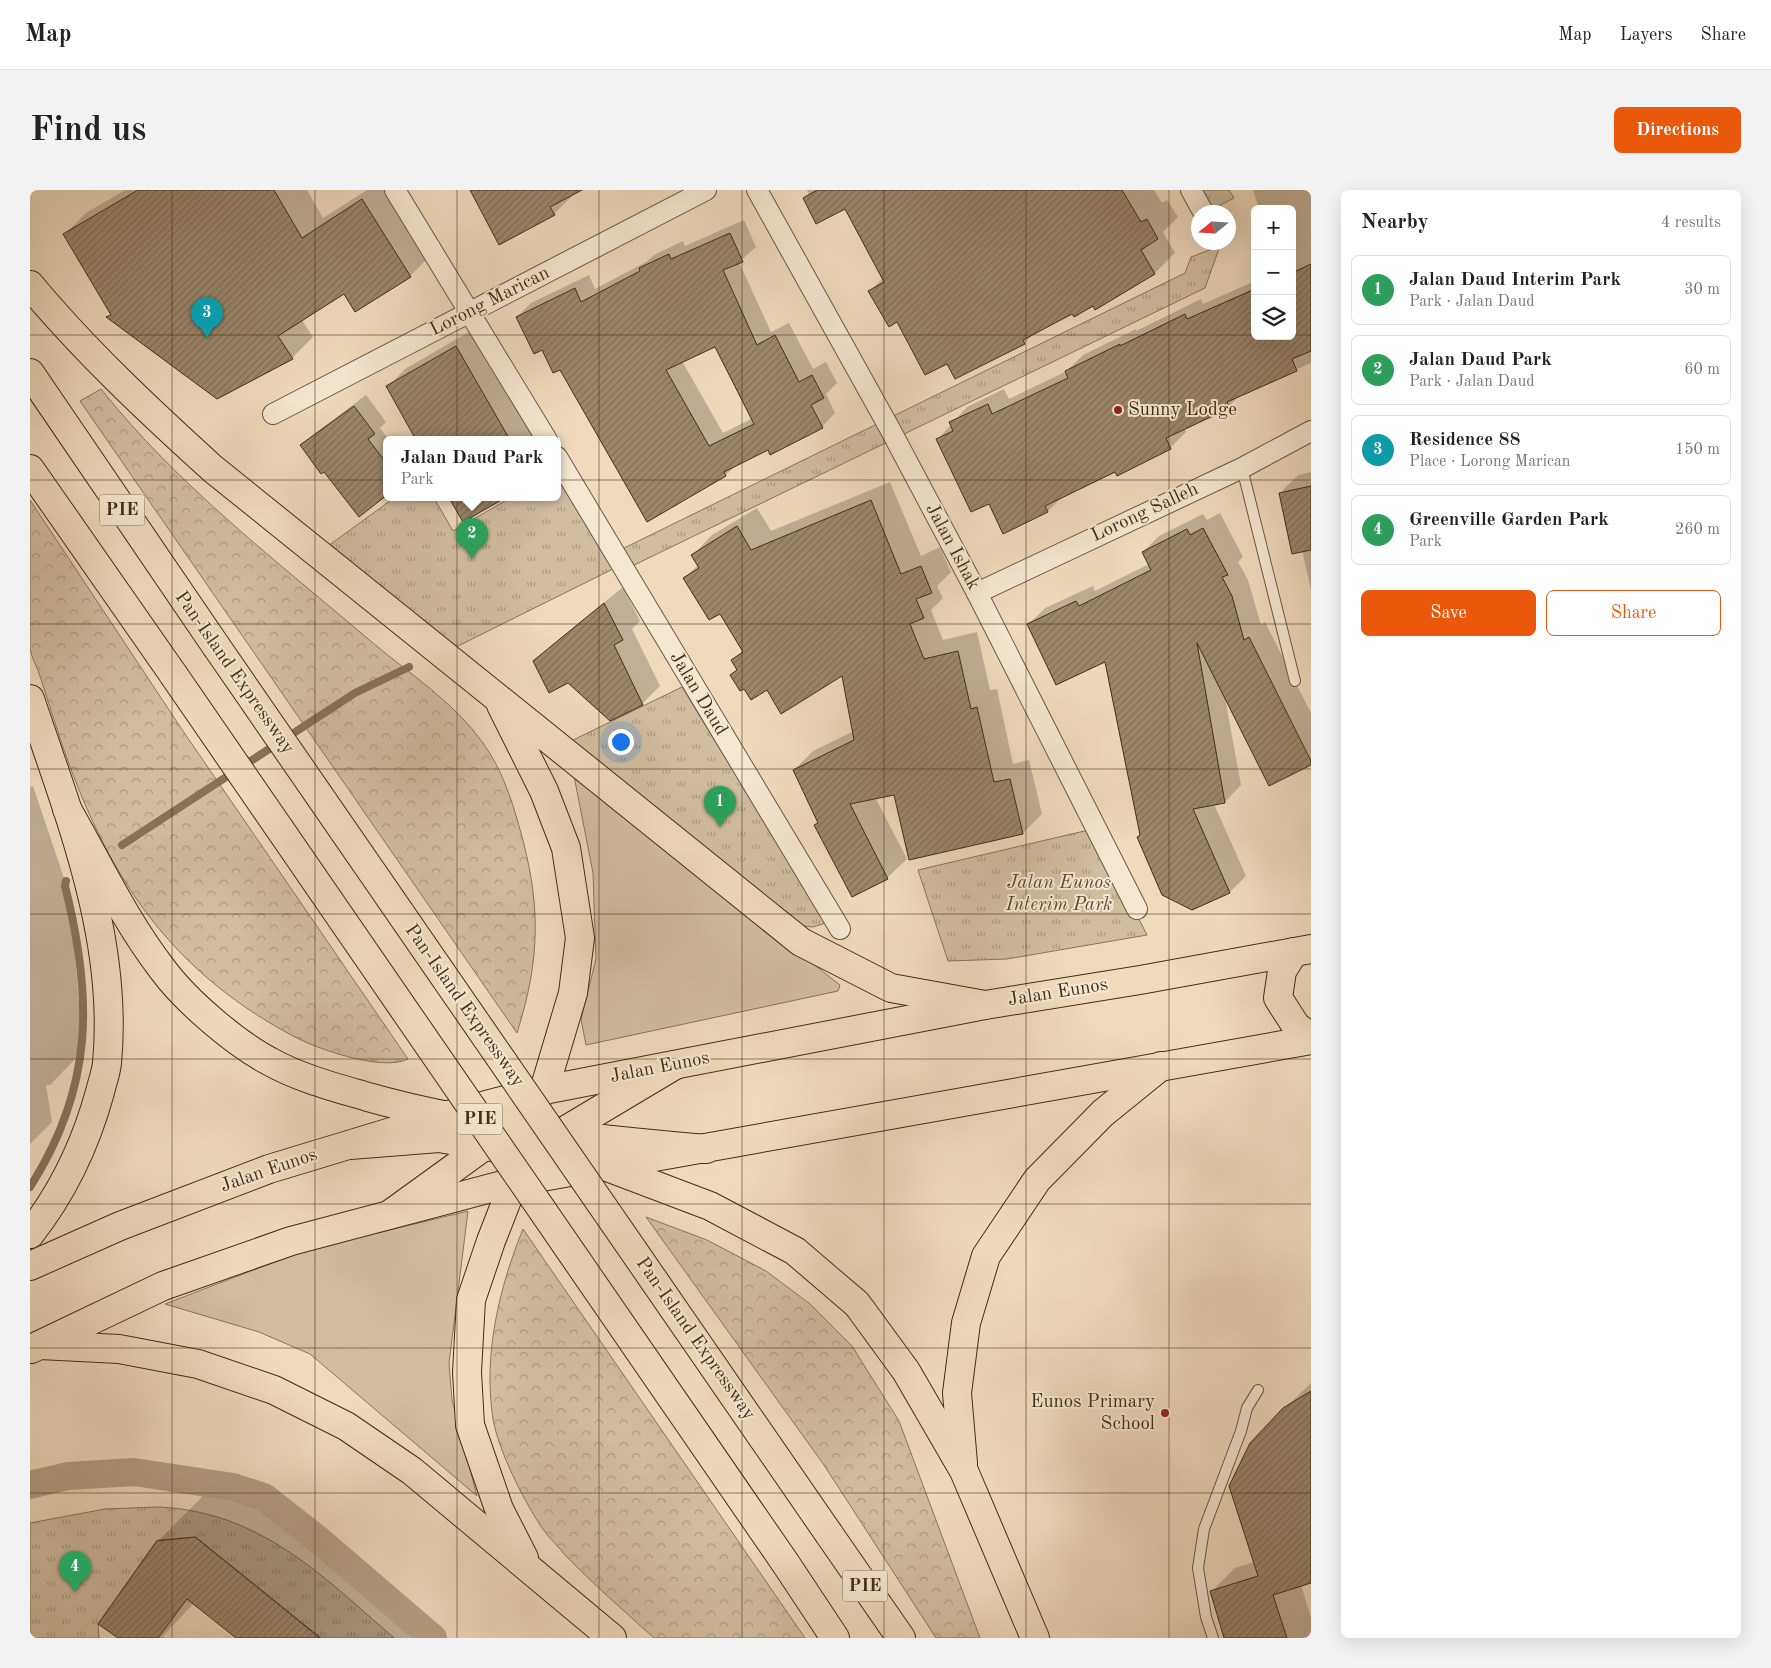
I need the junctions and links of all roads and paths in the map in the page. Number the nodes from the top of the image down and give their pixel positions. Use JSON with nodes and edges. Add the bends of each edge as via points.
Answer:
{"nodes":[{"id":1,"x":395,"y":190,"type":"edge"},
{"id":2,"x":706,"y":190,"type":"edge"},
{"id":3,"x":757,"y":190,"type":"edge"},
{"id":4,"x":1191,"y":190,"type":"edge"},
{"id":5,"x":1199,"y":205,"type":"edge"},
{"id":6,"x":30,"y":284,"type":"edge"},
{"id":7,"x":470,"y":312,"type":"junction"},
{"id":8,"x":30,"y":373,"type":"edge"},
{"id":9,"x":273,"y":414,"type":"dead end"},
{"id":10,"x":1311,"y":431,"type":"edge"},
{"id":11,"x":545,"y":436,"type":"edge"},
{"id":12,"x":561,"y":464,"type":"edge"},
{"id":13,"x":1242,"y":468,"type":"junction"},
{"id":14,"x":30,"y":469,"type":"edge"},
{"id":15,"x":977,"y":593,"type":"junction"},
{"id":16,"x":1295,"y":681,"type":"dead end"},
{"id":17,"x":497,"y":697,"type":"junction"},
{"id":18,"x":30,"y":699,"type":"edge"},
{"id":19,"x":67,"y":809,"type":"junction"},
{"id":20,"x":1137,"y":909,"type":"dead end"},
{"id":21,"x":840,"y":929,"type":"dead end"},
{"id":22,"x":1303,"y":950,"type":"edge"},
{"id":23,"x":985,"y":1005,"type":"junction"},
{"id":24,"x":1311,"y":1039,"type":"edge"},
{"id":25,"x":675,"y":1065,"type":"junction"},
{"id":26,"x":1160,"y":1066,"type":"junction"},
{"id":27,"x":544,"y":1090,"type":"junction"},
{"id":28,"x":444,"y":1116,"type":"junction"},
{"id":29,"x":512,"y":1126,"type":"junction"},
{"id":30,"x":562,"y":1133,"type":"junction"},
{"id":31,"x":350,"y":1145,"type":"junction"},
{"id":32,"x":486,"y":1146,"type":"junction"},
{"id":33,"x":706,"y":1149,"type":"junction"},
{"id":34,"x":534,"y":1155,"type":"junction"},
{"id":35,"x":607,"y":1167,"type":"junction"},
{"id":36,"x":514,"y":1182,"type":"junction"},
{"id":37,"x":389,"y":1215,"type":"junction"},
{"id":38,"x":30,"y":1234,"type":"edge"},
{"id":39,"x":30,"y":1266,"type":"edge"},
{"id":40,"x":35,"y":1347,"type":"edge"},
{"id":41,"x":1258,"y":1390,"type":"dead end"},
{"id":42,"x":964,"y":1471,"type":"junction"},
{"id":43,"x":530,"y":1568,"type":"junction"},
{"id":44,"x":612,"y":1638,"type":"edge"},
{"id":45,"x":836,"y":1638,"type":"edge"},
{"id":46,"x":901,"y":1638,"type":"edge"},
{"id":47,"x":1035,"y":1638,"type":"edge"},
{"id":48,"x":1213,"y":1638,"type":"edge"}],
"edges":[{"from":1,"to":7,"type":"street"},
{"from":2,"to":7,"type":"street","name":"Lorong Marican"},
{"from":3,"to":15,"type":"street","name":"Jalan Ishak"},
{"from":4,"to":5,"type":"street"},
{"from":6,"to":17,"type":"highway","via":[[54,314],[149,411],[213,469]]},
{"from":7,"to":9,"type":"street","name":"Lorong Marican"},
{"from":7,"to":11,"type":"street"},
{"from":8,"to":46,"type":"highway","name":"Pan-Island Expressway","number":"PIE","bridge":true},
{"from":10,"to":13,"type":"street","name":"Lorong Salleh"},
{"from":12,"to":21,"type":"street","name":"Jalan Daud"},
{"from":13,"to":15,"type":"street","name":"Lorong Salleh"},
{"from":13,"to":16,"type":"lane"},
{"from":14,"to":45,"type":"highway","number":"PIE","bridge":true},
{"from":15,"to":20,"type":"street","name":"Jalan Ishak"},
{"from":17,"to":23,"type":"highway","via":[[801,942],[891,988]]},
{"from":17,"to":27,"type":"highway","via":[[544,791],[566,848],[580,938],[573,993]]},
{"from":18,"to":19,"type":"highway"},
{"from":19,"to":28,"type":"highway","via":[[163,972],[236,1039],[269,1062],[322,1084]]},
{"from":19,"to":38,"type":"highway","via":[[98,916],[110,994],[107,1065],[91,1125],[64,1183]]},
{"from":22,"to":23,"type":"highway","name":"Jalan Eunos"},
{"from":22,"to":24,"type":"highway","via":[[1282,971],[1278,998],[1296,1026]]},
{"from":23,"to":25,"type":"highway","name":"Jalan Eunos"},
{"from":24,"to":26,"type":"highway"},
{"from":25,"to":27,"type":"highway","name":"Jalan Eunos"},
{"from":25,"to":30,"type":"highway"},
{"from":26,"to":33,"type":"highway"},
{"from":26,"to":42,"type":"highway","via":[[1103,1112],[1036,1180],[986,1256],[966,1323],[957,1393]]},
{"from":27,"to":28,"type":"highway","name":"Jalan Eunos"},
{"from":27,"to":29,"type":"highway"},
{"from":28,"to":29,"type":"highway"},
{"from":28,"to":31,"type":"highway","name":"Jalan Eunos"},
{"from":29,"to":30,"type":"highway"},
{"from":29,"to":32,"type":"highway"},
{"from":30,"to":33,"type":"highway"},
{"from":30,"to":34,"type":"highway"},
{"from":31,"to":32,"type":"highway","via":[[439,1138]]},
{"from":31,"to":39,"type":"highway","name":"Jalan Eunos","via":[[269,1169],[166,1208]]},
{"from":32,"to":34,"type":"highway"},
{"from":32,"to":37,"type":"highway"},
{"from":33,"to":35,"type":"highway"},
{"from":34,"to":35,"type":"highway"},
{"from":34,"to":36,"type":"highway"},
{"from":35,"to":36,"type":"highway"},
{"from":35,"to":42,"type":"highway","via":[[710,1206],[795,1251],[857,1304],[906,1371]]},
{"from":36,"to":37,"type":"highway"},
{"from":36,"to":43,"type":"highway","via":[[471,1300],[467,1372],[470,1425],[486,1478]]},
{"from":37,"to":40,"type":"highway","via":[[291,1241],[163,1286]]},
{"from":40,"to":43,"type":"highway","via":[[120,1349],[198,1364],[274,1390],[346,1426],[412,1471]]},
{"from":41,"to":48,"type":"lane","via":[[1247,1408],[1204,1530],[1198,1568]]},
{"from":42,"to":47,"type":"highway"},
{"from":43,"to":44,"type":"highway"}]}
